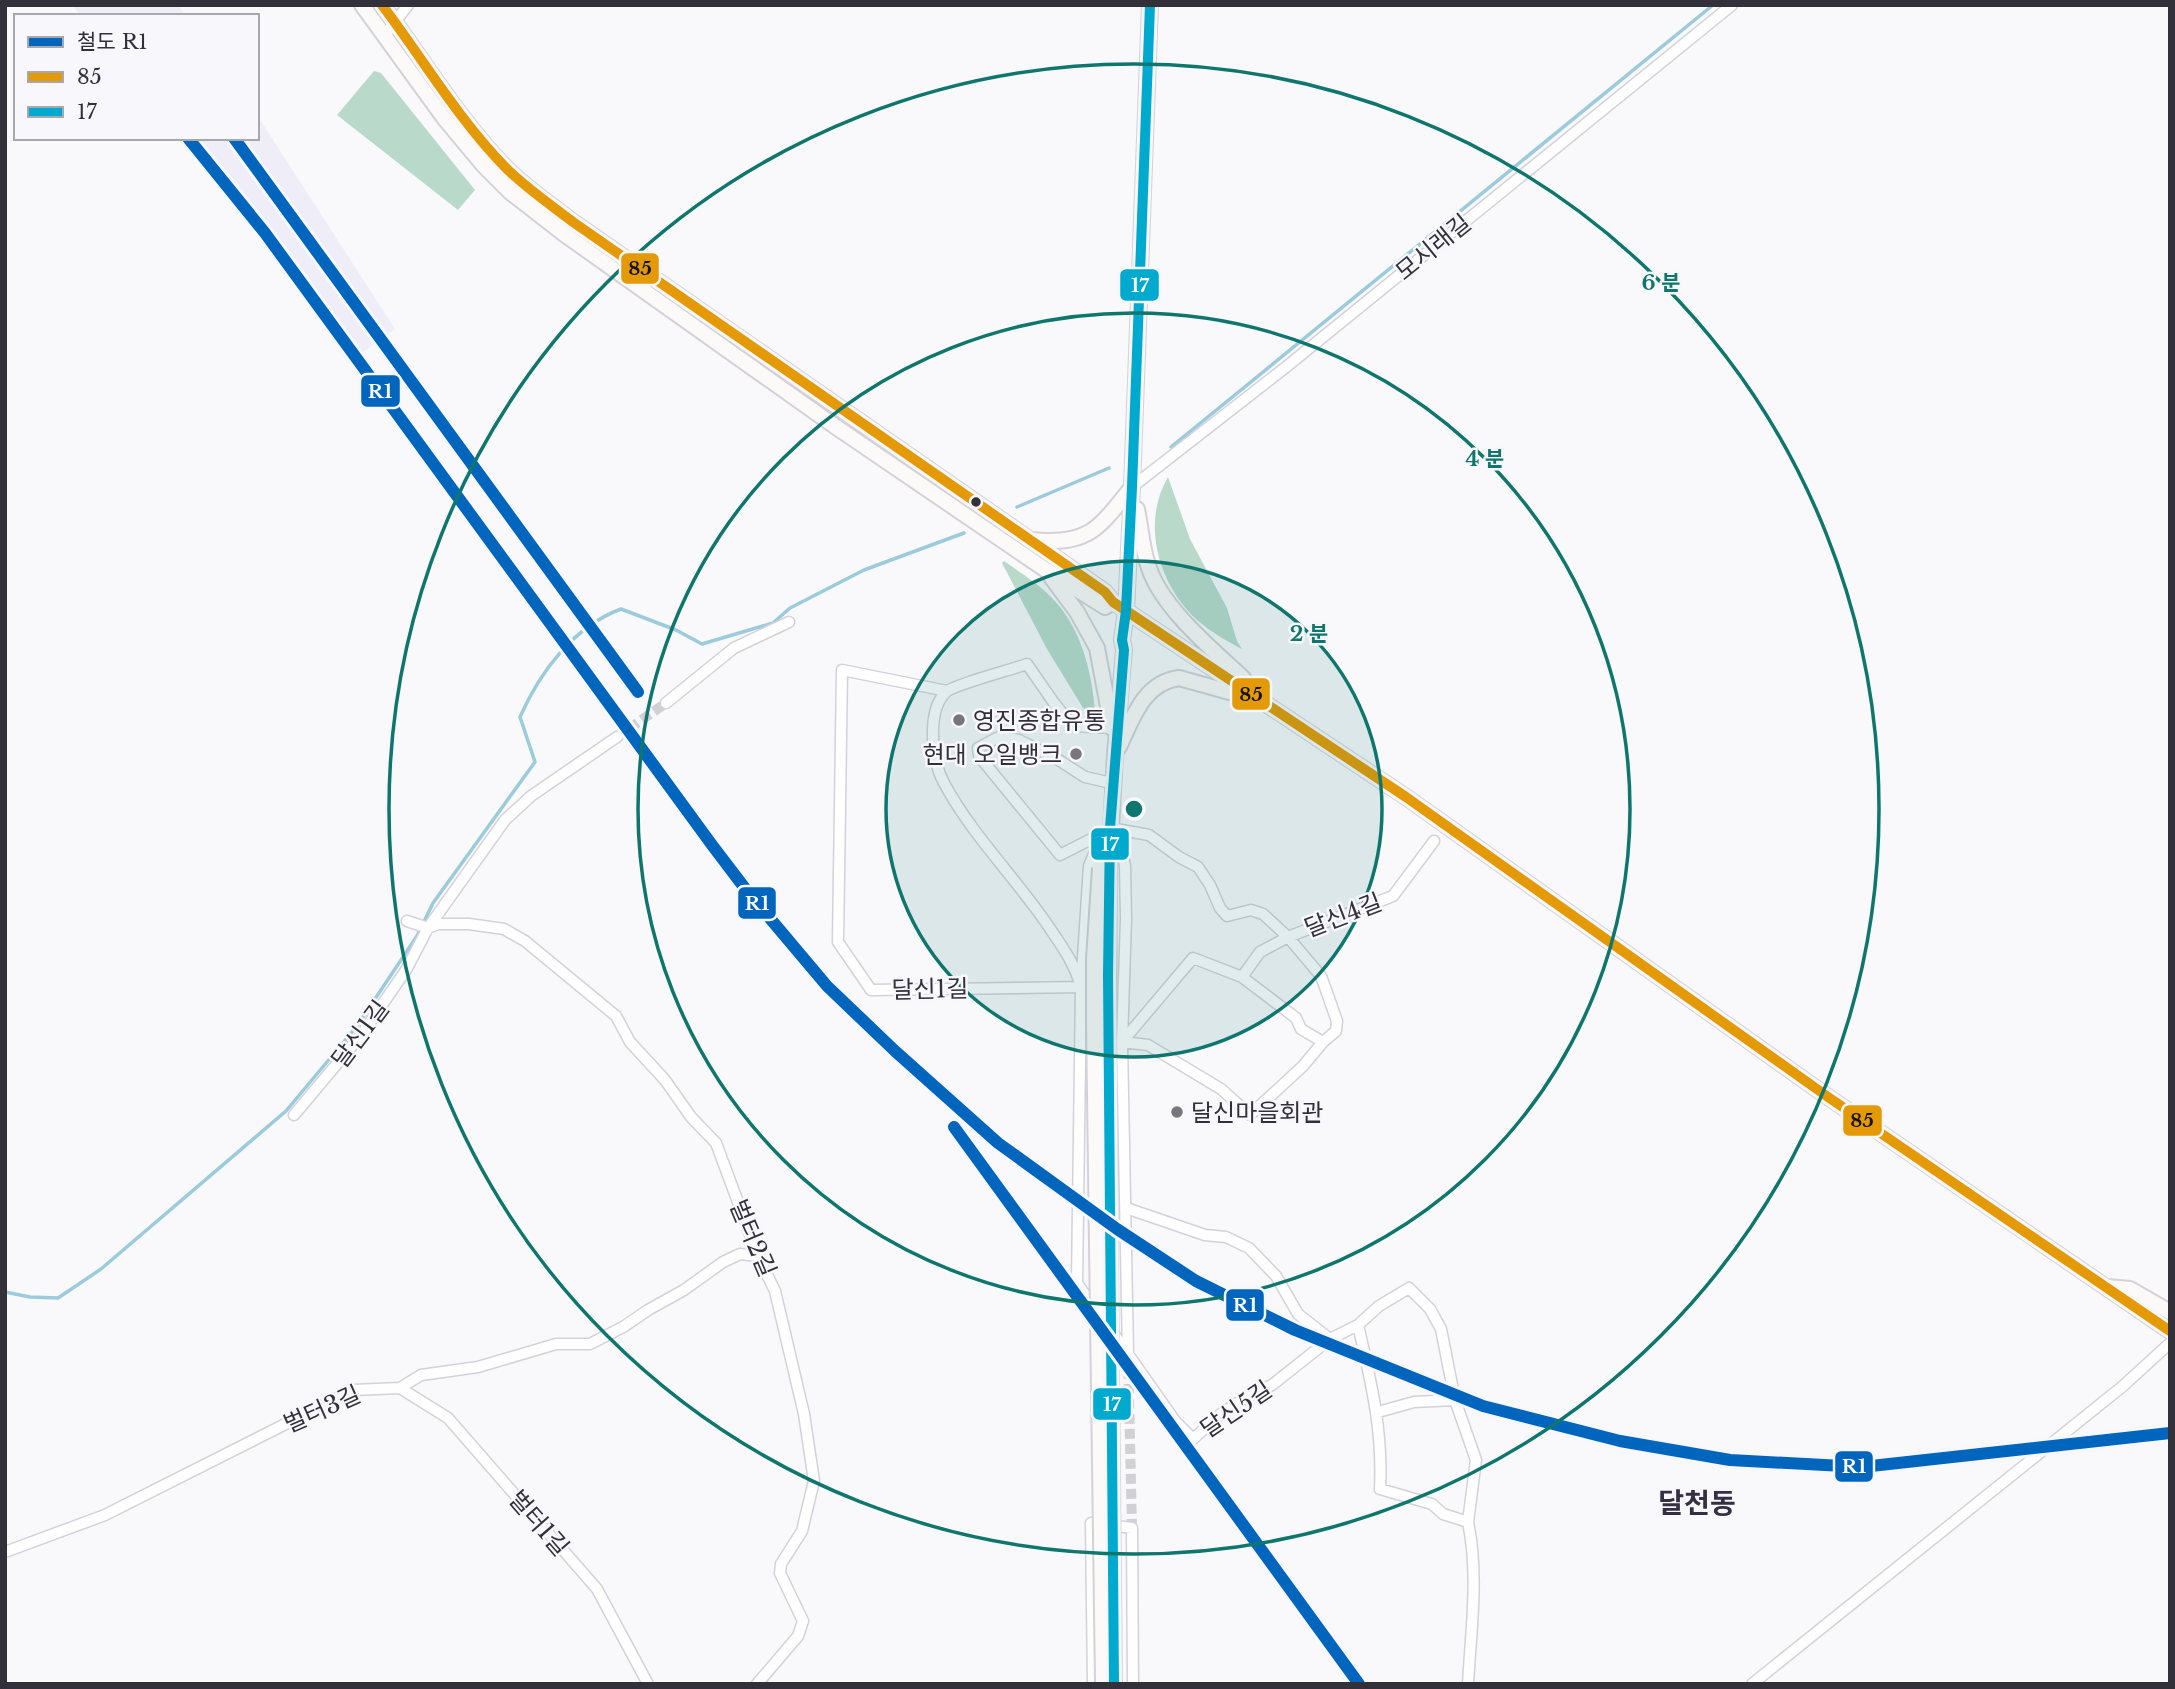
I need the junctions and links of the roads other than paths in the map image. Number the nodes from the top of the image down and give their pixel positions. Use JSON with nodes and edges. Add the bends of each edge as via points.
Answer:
{"nodes":[{"id":1,"x":362,"y":5,"type":"edge"},
{"id":2,"x":382,"y":5,"type":"edge"},
{"id":3,"x":408,"y":5,"type":"edge"},
{"id":4,"x":1150,"y":5,"type":"edge"},
{"id":5,"x":1731,"y":5,"type":"edge"},
{"id":6,"x":395,"y":22,"type":"junction"},
{"id":7,"x":385,"y":35,"type":"junction"},
{"id":8,"x":1132,"y":487,"type":"junction"},
{"id":9,"x":1029,"y":540,"type":"junction"},
{"id":10,"x":1046,"y":570,"type":"junction"},
{"id":11,"x":1113,"y":601,"type":"junction"},
{"id":12,"x":1126,"y":611,"type":"junction"},
{"id":13,"x":789,"y":622,"type":"dead end"},
{"id":14,"x":1122,"y":640,"type":"junction"},
{"id":15,"x":947,"y":691,"type":"junction"},
{"id":16,"x":666,"y":703,"type":"tunnel mouth"},
{"id":17,"x":1269,"y":704,"type":"junction"},
{"id":18,"x":1112,"y":728,"type":"junction"},
{"id":19,"x":617,"y":737,"type":"tunnel mouth"},
{"id":20,"x":1115,"y":754,"type":"junction"},
{"id":21,"x":1107,"y":782,"type":"junction"},
{"id":22,"x":1107,"y":831,"type":"junction"},
{"id":23,"x":1434,"y":841,"type":"dead end"},
{"id":24,"x":1105,"y":868,"type":"junction"},
{"id":25,"x":407,"y":921,"type":"dead end"},
{"id":26,"x":428,"y":928,"type":"junction"},
{"id":27,"x":1288,"y":937,"type":"junction"},
{"id":28,"x":1242,"y":977,"type":"junction"},
{"id":29,"x":1081,"y":987,"type":"junction"},
{"id":30,"x":1122,"y":1042,"type":"junction"},
{"id":31,"x":1323,"y":1042,"type":"junction"},
{"id":32,"x":294,"y":1115,"type":"dead end"},
{"id":33,"x":1126,"y":1208,"type":"junction"},
{"id":34,"x":758,"y":1256,"type":"junction"},
{"id":35,"x":2105,"y":1286,"type":"junction"},
{"id":36,"x":2170,"y":1312,"type":"edge"},
{"id":37,"x":1358,"y":1325,"type":"junction"},
{"id":38,"x":2170,"y":1331,"type":"edge"},
{"id":39,"x":1330,"y":1339,"type":"junction"},
{"id":40,"x":2170,"y":1343,"type":"edge"},
{"id":41,"x":1128,"y":1354,"type":"junction"},
{"id":42,"x":400,"y":1388,"type":"junction"},
{"id":43,"x":1455,"y":1400,"type":"junction"},
{"id":44,"x":1378,"y":1412,"type":"junction"},
{"id":45,"x":1468,"y":1522,"type":"junction"},
{"id":46,"x":5,"y":1552,"type":"edge"},
{"id":47,"x":648,"y":1684,"type":"edge"},
{"id":48,"x":757,"y":1684,"type":"edge"},
{"id":49,"x":1093,"y":1684,"type":"edge"},
{"id":50,"x":1103,"y":1684,"type":"edge"},
{"id":51,"x":1114,"y":1684,"type":"edge"},
{"id":52,"x":1133,"y":1684,"type":"edge"},
{"id":53,"x":1468,"y":1684,"type":"edge"},
{"id":54,"x":1752,"y":1684,"type":"edge"}],
"edges":[{"from":1,"to":7,"type":"street"},
{"from":2,"to":6,"type":"street"},
{"from":3,"to":6,"type":"street"},
{"from":4,"to":8,"type":"street"},
{"from":5,"to":8,"type":"street","name":"모시래길"},
{"from":6,"to":7,"type":"street"},
{"from":6,"to":9,"type":"street","via":[[457,108],[520,180],[625,259]]},
{"from":7,"to":10,"type":"street","via":[[444,118],[510,192],[836,427]]},
{"from":8,"to":9,"type":"street","via":[[1088,534],[1073,540]]},
{"from":8,"to":12,"type":"street"},
{"from":8,"to":17,"type":"street","via":[[1149,569],[1161,591],[1178,615]]},
{"from":9,"to":11,"type":"street"},
{"from":10,"to":11,"type":"street","via":[[1105,607]]},
{"from":10,"to":18,"type":"street","via":[[1097,648]]},
{"from":11,"to":12,"type":"street"},
{"from":12,"to":14,"type":"street"},
{"from":12,"to":17,"type":"street"},
{"from":13,"to":16,"type":"street","via":[[734,648]]},
{"from":14,"to":18,"type":"street","via":[[1116,647]]},
{"from":14,"to":20,"type":"street"},
{"from":15,"to":18,"type":"street","name":"달신1길","via":[[1027,664],[1073,726]]},
{"from":15,"to":29,"type":"street","via":[[935,709],[933,731],[933,749],[943,781],[1032,901],[1076,968]]},
{"from":15,"to":29,"type":"street","name":"달신1길","via":[[842,670],[838,942],[871,990]]},
{"from":17,"to":20,"type":"street","via":[[1179,678],[1167,679],[1143,698]]},
{"from":17,"to":35,"type":"street"},
{"from":18,"to":21,"type":"street"},
{"from":19,"to":26,"type":"street","name":"달신1길","via":[[531,796],[505,820]]},
{"from":20,"to":22,"type":"street"},
{"from":21,"to":22,"type":"street"},
{"from":21,"to":22,"type":"street","via":[[1085,777],[1019,740],[999,737],[978,748],[979,756],[1060,855]]},
{"from":22,"to":24,"type":"street"},
{"from":22,"to":27,"type":"street","via":[[1149,835],[1198,867],[1227,916],[1251,910],[1263,914]]},
{"from":22,"to":29,"type":"street","via":[[1088,866]]},
{"from":22,"to":30,"type":"street","via":[[1122,849],[1125,866]]},
{"from":23,"to":27,"type":"street","name":"달신4길","via":[[1393,896]]},
{"from":24,"to":50,"type":"street","bridge":true,"via":[[1094,959]]},
{"from":24,"to":51,"type":"street","bridge":true},
{"from":25,"to":26,"type":"street"},
{"from":26,"to":32,"type":"street","name":"달신1길","via":[[406,970],[362,1034]]},
{"from":26,"to":34,"type":"street","name":"벌터2길","via":[[470,923],[504,929],[616,1016],[630,1042],[716,1143]]},
{"from":27,"to":28,"type":"street","name":"달신4길","via":[[1261,952]]},
{"from":27,"to":31,"type":"street","via":[[1321,976],[1338,1021],[1336,1031]]},
{"from":28,"to":30,"type":"street","via":[[1193,958]]},
{"from":28,"to":31,"type":"street","via":[[1296,1018],[1301,1029]]},
{"from":29,"to":41,"type":"street","via":[[1077,1283]]},
{"from":30,"to":31,"type":"street","via":[[1149,1045],[1222,1089],[1250,1115]]},
{"from":30,"to":33,"type":"street"},
{"from":33,"to":39,"type":"street","via":[[1249,1248],[1276,1276],[1298,1314]]},
{"from":33,"to":41,"type":"street"},
{"from":34,"to":42,"type":"street","name":"벌터3길","via":[[740,1254],[723,1262],[590,1344],[556,1344],[478,1367],[421,1375]]},
{"from":34,"to":48,"type":"street","name":"벌터2길","via":[[783,1319],[814,1481],[802,1531],[779,1573],[803,1621],[798,1636]]},
{"from":35,"to":36,"type":"street","via":[[2130,1289]]},
{"from":35,"to":38,"type":"street"},
{"from":37,"to":39,"type":"street","name":"달신5길"},
{"from":37,"to":43,"type":"street","name":"달신5길","via":[[1409,1288],[1430,1309],[1441,1329]]},
{"from":37,"to":44,"type":"street"},
{"from":39,"to":41,"type":"street","name":"달신5길","via":[[1272,1385],[1222,1413],[1193,1439]]},
{"from":40,"to":54,"type":"street","via":[[2123,1386]]},
{"from":42,"to":46,"type":"street","name":"벌터3길","via":[[353,1390],[105,1515]]},
{"from":42,"to":47,"type":"street","name":"벌터1길","via":[[448,1418],[597,1589]]},
{"from":43,"to":44,"type":"street","via":[[1414,1402]]},
{"from":43,"to":45,"type":"street","name":"달신5길","via":[[1476,1460]]},
{"from":44,"to":45,"type":"street","via":[[1380,1489],[1432,1504],[1443,1514]]},
{"from":45,"to":53,"type":"street","name":"달신5길","via":[[1475,1575]]},
{"from":49,"to":52,"type":"street","via":[[1091,1524],[1132,1528]]}]}
